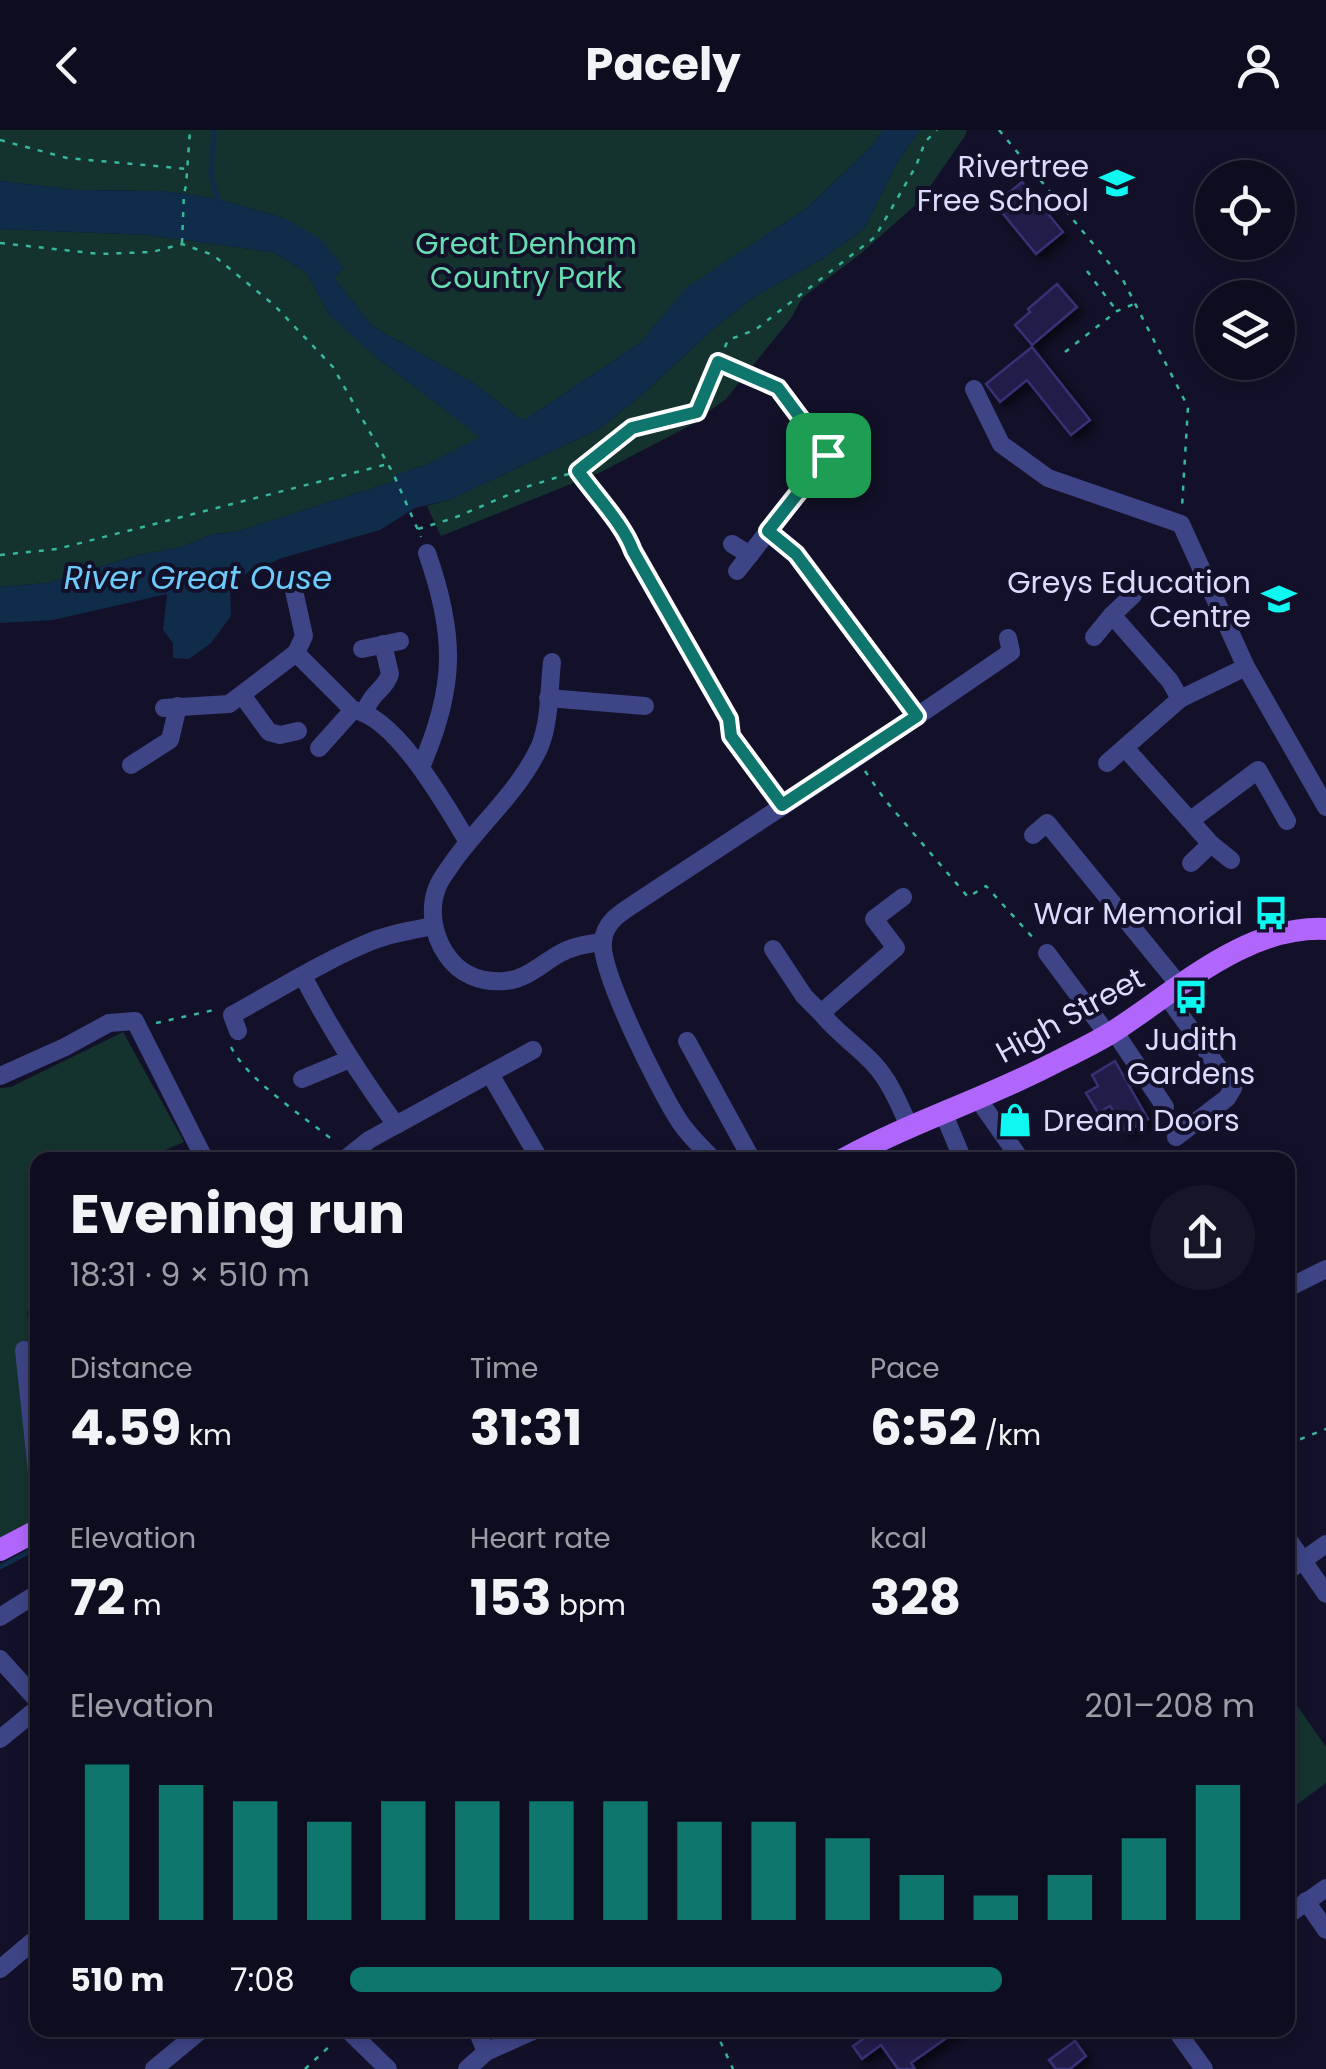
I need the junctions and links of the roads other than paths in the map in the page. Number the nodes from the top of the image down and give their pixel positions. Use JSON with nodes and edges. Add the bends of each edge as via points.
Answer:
{"nodes":[{"id":1,"x":974,"y":389,"type":"dead end"},
{"id":2,"x":843,"y":436,"type":"dead end"},
{"id":3,"x":768,"y":531,"type":"junction"},
{"id":4,"x":732,"y":544,"type":"dead end"},
{"id":5,"x":427,"y":553,"type":"dead end"},
{"id":6,"x":750,"y":554,"type":"junction"},
{"id":7,"x":738,"y":571,"type":"dead end"},
{"id":8,"x":294,"y":586,"type":"dead end"},
{"id":9,"x":1133,"y":595,"type":"dead end"},
{"id":10,"x":1112,"y":615,"type":"junction"},
{"id":11,"x":1094,"y":637,"type":"dead end"},
{"id":12,"x":1008,"y":638,"type":"dead end"},
{"id":13,"x":362,"y":648,"type":"dead end"},
{"id":14,"x":296,"y":653,"type":"junction"},
{"id":15,"x":552,"y":662,"type":"dead end"},
{"id":16,"x":1246,"y":667,"type":"junction"},
{"id":17,"x":242,"y":696,"type":"junction"},
{"id":18,"x":548,"y":698,"type":"junction"},
{"id":19,"x":1180,"y":699,"type":"junction"},
{"id":20,"x":644,"y":706,"type":"dead end"},
{"id":21,"x":359,"y":711,"type":"junction"},
{"id":22,"x":917,"y":716,"type":"junction"},
{"id":23,"x":298,"y":731,"type":"dead end"},
{"id":24,"x":319,"y":748,"type":"dead end"},
{"id":25,"x":1125,"y":748,"type":"junction"},
{"id":26,"x":1106,"y":763,"type":"dead end"},
{"id":27,"x":131,"y":765,"type":"dead end"},
{"id":28,"x":421,"y":768,"type":"junction"},
{"id":29,"x":1326,"y":806,"type":"edge"},
{"id":30,"x":1191,"y":820,"type":"junction"},
{"id":31,"x":1287,"y":821,"type":"dead end"},
{"id":32,"x":1033,"y":835,"type":"dead end"},
{"id":33,"x":468,"y":842,"type":"junction"},
{"id":34,"x":1211,"y":844,"type":"junction"},
{"id":35,"x":1232,"y":860,"type":"dead end"},
{"id":36,"x":1191,"y":863,"type":"dead end"},
{"id":37,"x":903,"y":896,"type":"dead end"},
{"id":38,"x":434,"y":926,"type":"junction"},
{"id":39,"x":1326,"y":929,"type":"edge"},
{"id":40,"x":602,"y":942,"type":"junction"},
{"id":41,"x":773,"y":949,"type":"dead end"},
{"id":42,"x":1046,"y":954,"type":"road end"},
{"id":43,"x":303,"y":976,"type":"junction"},
{"id":44,"x":1173,"y":991,"type":"junction"},
{"id":45,"x":820,"y":1013,"type":"junction"},
{"id":46,"x":1111,"y":1033,"type":"junction"},
{"id":47,"x":234,"y":1036,"type":"road end"},
{"id":48,"x":688,"y":1041,"type":"dead end"},
{"id":49,"x":533,"y":1050,"type":"dead end"},
{"id":50,"x":350,"y":1059,"type":"junction"},
{"id":51,"x":490,"y":1074,"type":"junction"},
{"id":52,"x":0,"y":1076,"type":"edge"},
{"id":53,"x":302,"y":1079,"type":"dead end"},
{"id":54,"x":978,"y":1099,"type":"junction"},
{"id":55,"x":1164,"y":1107,"type":"dead end"},
{"id":56,"x":943,"y":1112,"type":"junction"},
{"id":57,"x":396,"y":1125,"type":"junction"},
{"id":58,"x":909,"y":1126,"type":"junction"},
{"id":59,"x":1176,"y":1137,"type":"dead end"},
{"id":60,"x":201,"y":1152,"type":"edge"},
{"id":61,"x":354,"y":1152,"type":"edge"},
{"id":62,"x":535,"y":1152,"type":"edge"},
{"id":63,"x":706,"y":1152,"type":"edge"},
{"id":64,"x":747,"y":1152,"type":"edge"},
{"id":65,"x":858,"y":1152,"type":"edge"},
{"id":66,"x":960,"y":1152,"type":"edge"},
{"id":67,"x":1015,"y":1152,"type":"edge"},
{"id":68,"x":1326,"y":1270,"type":"edge"},
{"id":69,"x":1295,"y":1285,"type":"edge"},
{"id":70,"x":24,"y":1350,"type":"dead end"},
{"id":71,"x":30,"y":1406,"type":"edge"},
{"id":72,"x":30,"y":1534,"type":"edge"},
{"id":73,"x":1326,"y":1544,"type":"edge"},
{"id":74,"x":0,"y":1550,"type":"edge"},
{"id":75,"x":1295,"y":1566,"type":"edge"},
{"id":76,"x":1326,"y":1594,"type":"edge"},
{"id":77,"x":30,"y":1598,"type":"edge"},
{"id":78,"x":0,"y":1616,"type":"edge"},
{"id":79,"x":0,"y":1659,"type":"edge"},
{"id":80,"x":30,"y":1695,"type":"edge"},
{"id":81,"x":30,"y":1711,"type":"edge"},
{"id":82,"x":0,"y":1739,"type":"edge"},
{"id":83,"x":1326,"y":1888,"type":"edge"},
{"id":84,"x":1306,"y":1902,"type":"junction"},
{"id":85,"x":1295,"y":1909,"type":"edge"},
{"id":86,"x":1326,"y":1930,"type":"edge"},
{"id":87,"x":30,"y":1944,"type":"edge"},
{"id":88,"x":0,"y":1969,"type":"edge"},
{"id":89,"x":192,"y":2037,"type":"edge"},
{"id":90,"x":355,"y":2037,"type":"edge"},
{"id":91,"x":480,"y":2037,"type":"edge"},
{"id":92,"x":519,"y":2037,"type":"edge"},
{"id":93,"x":1181,"y":2037,"type":"edge"},
{"id":94,"x":486,"y":2052,"type":"junction"},
{"id":95,"x":154,"y":2069,"type":"edge"},
{"id":96,"x":388,"y":2069,"type":"edge"},
{"id":97,"x":467,"y":2069,"type":"edge"},
{"id":98,"x":1204,"y":2069,"type":"edge"}],
"edges":[{"from":1,"to":16,"type":"street","via":[[1001,444],[1048,478],[1181,524]]},
{"from":2,"to":3,"type":"street","via":[[834,458]]},
{"from":3,"to":6,"type":"street"},
{"from":3,"to":22,"type":"street","via":[[796,554]]},
{"from":4,"to":6,"type":"street"},
{"from":5,"to":28,"type":"street","via":[[442,594],[448,674],[437,732]]},
{"from":6,"to":7,"type":"street"},
{"from":8,"to":14,"type":"street","via":[[304,636]]},
{"from":9,"to":10,"type":"street"},
{"from":10,"to":11,"type":"street"},
{"from":10,"to":19,"type":"street"},
{"from":12,"to":22,"type":"street","via":[[1011,652]]},
{"from":13,"to":21,"type":"street","via":[[391,642],[390,674]]},
{"from":14,"to":17,"type":"street"},
{"from":14,"to":21,"type":"street"},
{"from":15,"to":18,"type":"street"},
{"from":16,"to":19,"type":"street"},
{"from":16,"to":29,"type":"street"},
{"from":17,"to":23,"type":"street","via":[[269,732]]},
{"from":17,"to":27,"type":"street","via":[[222,705],[171,707],[170,740]]},
{"from":18,"to":20,"type":"street"},
{"from":18,"to":33,"type":"street","via":[[541,743],[526,772]]},
{"from":19,"to":25,"type":"street"},
{"from":21,"to":24,"type":"street"},
{"from":21,"to":28,"type":"street"},
{"from":22,"to":40,"type":"street","via":[[614,918]]},
{"from":25,"to":26,"type":"street"},
{"from":25,"to":30,"type":"street"},
{"from":28,"to":33,"type":"street"},
{"from":30,"to":31,"type":"street","via":[[1258,770]]},
{"from":30,"to":34,"type":"street"},
{"from":32,"to":44,"type":"street","via":[[1047,822],[1096,900]]},
{"from":33,"to":38,"type":"street","via":[[438,886]]},
{"from":34,"to":35,"type":"street"},
{"from":34,"to":36,"type":"street"},
{"from":37,"to":45,"type":"street","via":[[874,919],[896,948]]},
{"from":38,"to":40,"type":"street","via":[[453,965],[489,981],[510,981],[580,944]]},
{"from":38,"to":43,"type":"street","via":[[371,941]]},
{"from":39,"to":44,"type":"main road","name":"High Street","via":[[1247,944]]},
{"from":40,"to":63,"type":"street","via":[[602,956],[648,1062],[678,1119]]},
{"from":41,"to":45,"type":"street"},
{"from":42,"to":46,"type":"street"},
{"from":43,"to":47,"type":"street","via":[[232,1016]]},
{"from":43,"to":50,"type":"street"},
{"from":44,"to":46,"type":"main road","name":"High Street"},
{"from":44,"to":59,"type":"street","via":[[1233,1088]]},
{"from":45,"to":58,"type":"street","via":[[872,1062]]},
{"from":46,"to":54,"type":"main road","name":"High Street"},
{"from":46,"to":55,"type":"street"},
{"from":48,"to":64,"type":"street"},
{"from":49,"to":51,"type":"street"},
{"from":50,"to":53,"type":"street"},
{"from":50,"to":57,"type":"street"},
{"from":51,"to":57,"type":"street"},
{"from":51,"to":62,"type":"street"},
{"from":52,"to":60,"type":"street","via":[[109,1023],[135,1022]]},
{"from":54,"to":56,"type":"main road","name":"High Street"},
{"from":54,"to":67,"type":"street"},
{"from":56,"to":58,"type":"main road","name":"High Street"},
{"from":56,"to":66,"type":"street"},
{"from":57,"to":61,"type":"street"},
{"from":58,"to":65,"type":"main road","name":"High Street"},
{"from":68,"to":69,"type":"street"},
{"from":70,"to":71,"type":"street"},
{"from":72,"to":74,"type":"main road"},
{"from":73,"to":75,"type":"street"},
{"from":75,"to":76,"type":"street"},
{"from":77,"to":78,"type":"street"},
{"from":79,"to":80,"type":"street"},
{"from":81,"to":82,"type":"street"},
{"from":83,"to":84,"type":"street"},
{"from":84,"to":85,"type":"street"},
{"from":84,"to":86,"type":"street"},
{"from":87,"to":88,"type":"street"},
{"from":89,"to":95,"type":"street"},
{"from":90,"to":96,"type":"street"},
{"from":91,"to":94,"type":"street"},
{"from":92,"to":94,"type":"street"},
{"from":93,"to":98,"type":"street"},
{"from":94,"to":97,"type":"street"}]}
